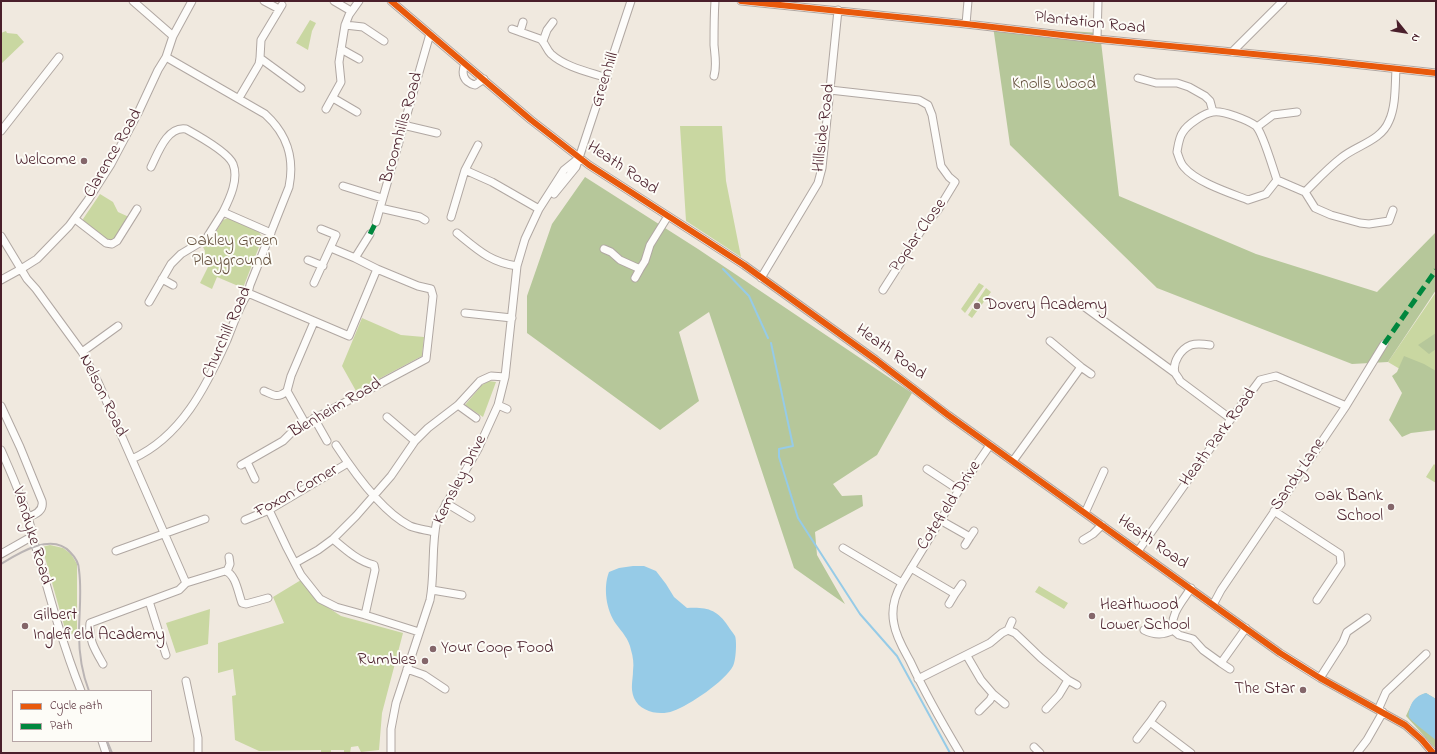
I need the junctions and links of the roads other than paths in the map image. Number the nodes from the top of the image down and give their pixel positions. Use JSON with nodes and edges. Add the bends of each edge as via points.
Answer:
{"nodes":[{"id":1,"x":133,"y":1,"type":"edge"},
{"id":2,"x":192,"y":1,"type":"edge"},
{"id":3,"x":264,"y":1,"type":"edge"},
{"id":4,"x":334,"y":1,"type":"edge"},
{"id":5,"x":359,"y":1,"type":"edge"},
{"id":6,"x":391,"y":1,"type":"edge"},
{"id":7,"x":631,"y":1,"type":"edge"},
{"id":8,"x":715,"y":1,"type":"edge"},
{"id":9,"x":741,"y":1,"type":"edge"},
{"id":10,"x":968,"y":1,"type":"edge"},
{"id":11,"x":1098,"y":1,"type":"edge"},
{"id":12,"x":1283,"y":1,"type":"edge"},
{"id":13,"x":838,"y":10,"type":"junction"},
{"id":14,"x":351,"y":11,"type":"junction"},
{"id":15,"x":523,"y":22,"type":"dead end"},
{"id":16,"x":553,"y":22,"type":"dead end"},
{"id":17,"x":966,"y":24,"type":"junction"},
{"id":18,"x":345,"y":25,"type":"junction"},
{"id":19,"x":512,"y":29,"type":"dead end"},
{"id":20,"x":520,"y":32,"type":"junction"},
{"id":21,"x":430,"y":34,"type":"junction"},
{"id":22,"x":173,"y":36,"type":"junction"},
{"id":23,"x":1097,"y":39,"type":"junction"},
{"id":24,"x":384,"y":40,"type":"dead end"},
{"id":25,"x":543,"y":41,"type":"junction"},
{"id":26,"x":341,"y":49,"type":"junction"},
{"id":27,"x":1232,"y":52,"type":"junction"},
{"id":28,"x":60,"y":57,"type":"dead end"},
{"id":29,"x":166,"y":57,"type":"junction"},
{"id":30,"x":260,"y":58,"type":"junction"},
{"id":31,"x":359,"y":59,"type":"dead end"},
{"id":32,"x":465,"y":64,"type":"junction"},
{"id":33,"x":1396,"y":69,"type":"junction"},
{"id":34,"x":1436,"y":73,"type":"edge"},
{"id":35,"x":714,"y":76,"type":"dead end"},
{"id":36,"x":607,"y":78,"type":"junction"},
{"id":37,"x":1138,"y":78,"type":"dead end"},
{"id":38,"x":484,"y":79,"type":"junction"},
{"id":39,"x":301,"y":88,"type":"dead end"},
{"id":40,"x":830,"y":90,"type":"junction"},
{"id":41,"x":239,"y":98,"type":"junction"},
{"id":42,"x":333,"y":98,"type":"junction"},
{"id":43,"x":326,"y":109,"type":"dead end"},
{"id":44,"x":357,"y":112,"type":"dead end"},
{"id":45,"x":1213,"y":112,"type":"junction"},
{"id":46,"x":1297,"y":112,"type":"dead end"},
{"id":47,"x":404,"y":124,"type":"junction"},
{"id":48,"x":1257,"y":127,"type":"junction"},
{"id":49,"x":1,"y":131,"type":"edge"},
{"id":50,"x":438,"y":133,"type":"dead end"},
{"id":51,"x":478,"y":145,"type":"dead end"},
{"id":52,"x":579,"y":158,"type":"junction"},
{"id":53,"x":151,"y":167,"type":"dead end"},
{"id":54,"x":465,"y":170,"type":"junction"},
{"id":55,"x":1277,"y":180,"type":"junction"},
{"id":56,"x":343,"y":186,"type":"dead end"},
{"id":57,"x":1305,"y":192,"type":"junction"},
{"id":58,"x":382,"y":198,"type":"junction"},
{"id":59,"x":380,"y":208,"type":"junction"},
{"id":60,"x":137,"y":209,"type":"dead end"},
{"id":61,"x":539,"y":209,"type":"junction"},
{"id":62,"x":1393,"y":210,"type":"dead end"},
{"id":63,"x":223,"y":212,"type":"junction"},
{"id":64,"x":668,"y":216,"type":"junction"},
{"id":65,"x":451,"y":217,"type":"dead end"},
{"id":66,"x":75,"y":219,"type":"junction"},
{"id":67,"x":425,"y":220,"type":"dead end"},
{"id":68,"x":376,"y":222,"type":"dead end"},
{"id":69,"x":321,"y":229,"type":"dead end"},
{"id":70,"x":271,"y":233,"type":"junction"},
{"id":71,"x":457,"y":233,"type":"dead end"},
{"id":72,"x":370,"y":234,"type":"dead end"},
{"id":73,"x":1,"y":236,"type":"edge"},
{"id":74,"x":331,"y":248,"type":"junction"},
{"id":75,"x":604,"y":249,"type":"dead end"},
{"id":76,"x":355,"y":258,"type":"junction"},
{"id":77,"x":308,"y":260,"type":"dead end"},
{"id":78,"x":322,"y":266,"type":"junction"},
{"id":79,"x":517,"y":266,"type":"junction"},
{"id":80,"x":377,"y":269,"type":"junction"},
{"id":81,"x":640,"y":269,"type":"junction"},
{"id":82,"x":21,"y":270,"type":"junction"},
{"id":83,"x":635,"y":278,"type":"dead end"},
{"id":84,"x":761,"y":278,"type":"junction"},
{"id":85,"x":162,"y":279,"type":"junction"},
{"id":86,"x":1,"y":280,"type":"edge"},
{"id":87,"x":314,"y":283,"type":"dead end"},
{"id":88,"x":172,"y":285,"type":"dead end"},
{"id":89,"x":883,"y":290,"type":"dead end"},
{"id":90,"x":248,"y":293,"type":"junction"},
{"id":91,"x":149,"y":302,"type":"dead end"},
{"id":92,"x":1082,"y":305,"type":"dead end"},
{"id":93,"x":465,"y":313,"type":"dead end"},
{"id":94,"x":512,"y":318,"type":"junction"},
{"id":95,"x":314,"y":322,"type":"junction"},
{"id":96,"x":118,"y":326,"type":"dead end"},
{"id":97,"x":1050,"y":342,"type":"dead end"},
{"id":98,"x":1384,"y":344,"type":"dead end"},
{"id":99,"x":1210,"y":345,"type":"dead end"},
{"id":100,"x":82,"y":352,"type":"junction"},
{"id":101,"x":1081,"y":367,"type":"junction"},
{"id":102,"x":1175,"y":373,"type":"junction"},
{"id":103,"x":1091,"y":374,"type":"dead end"},
{"id":104,"x":505,"y":377,"type":"junction"},
{"id":105,"x":287,"y":390,"type":"junction"},
{"id":106,"x":264,"y":391,"type":"dead end"},
{"id":107,"x":498,"y":404,"type":"junction"},
{"id":108,"x":458,"y":405,"type":"junction"},
{"id":109,"x":1,"y":406,"type":"edge"},
{"id":110,"x":1346,"y":406,"type":"junction"},
{"id":111,"x":507,"y":409,"type":"dead end"},
{"id":112,"x":387,"y":417,"type":"dead end"},
{"id":113,"x":314,"y":418,"type":"junction"},
{"id":114,"x":476,"y":418,"type":"dead end"},
{"id":115,"x":1231,"y":419,"type":"junction"},
{"id":116,"x":305,"y":423,"type":"junction"},
{"id":117,"x":327,"y":441,"type":"dead end"},
{"id":118,"x":415,"y":441,"type":"junction"},
{"id":119,"x":336,"y":445,"type":"dead end"},
{"id":120,"x":990,"y":445,"type":"junction"},
{"id":121,"x":1,"y":450,"type":"edge"},
{"id":122,"x":132,"y":459,"type":"junction"},
{"id":123,"x":1012,"y":461,"type":"junction"},
{"id":124,"x":348,"y":464,"type":"junction"},
{"id":125,"x":927,"y":470,"type":"dead end"},
{"id":126,"x":1104,"y":472,"type":"dead end"},
{"id":127,"x":256,"y":479,"type":"dead end"},
{"id":128,"x":959,"y":490,"type":"junction"},
{"id":129,"x":374,"y":495,"type":"junction"},
{"id":130,"x":446,"y":503,"type":"junction"},
{"id":131,"x":269,"y":510,"type":"junction"},
{"id":132,"x":1274,"y":511,"type":"junction"},
{"id":133,"x":1085,"y":513,"type":"junction"},
{"id":134,"x":27,"y":517,"type":"junction"},
{"id":135,"x":471,"y":518,"type":"dead end"},
{"id":136,"x":205,"y":519,"type":"dead end"},
{"id":137,"x":245,"y":520,"type":"dead end"},
{"id":138,"x":940,"y":520,"type":"junction"},
{"id":139,"x":1102,"y":525,"type":"junction"},
{"id":140,"x":434,"y":532,"type":"junction"},
{"id":141,"x":164,"y":533,"type":"junction"},
{"id":142,"x":31,"y":537,"type":"junction"},
{"id":143,"x":333,"y":539,"type":"junction"},
{"id":144,"x":1083,"y":540,"type":"dead end"},
{"id":145,"x":965,"y":545,"type":"dead end"},
{"id":146,"x":843,"y":548,"type":"dead end"},
{"id":147,"x":116,"y":551,"type":"dead end"},
{"id":148,"x":1138,"y":551,"type":"junction"},
{"id":149,"x":1,"y":554,"type":"edge"},
{"id":150,"x":229,"y":557,"type":"dead end"},
{"id":151,"x":295,"y":563,"type":"junction"},
{"id":152,"x":911,"y":568,"type":"junction"},
{"id":153,"x":227,"y":571,"type":"junction"},
{"id":154,"x":186,"y":583,"type":"junction"},
{"id":155,"x":902,"y":583,"type":"junction"},
{"id":156,"x":962,"y":584,"type":"dead end"},
{"id":157,"x":1191,"y":588,"type":"junction"},
{"id":158,"x":432,"y":590,"type":"junction"},
{"id":159,"x":955,"y":594,"type":"junction"},
{"id":160,"x":462,"y":595,"type":"dead end"},
{"id":161,"x":268,"y":598,"type":"dead end"},
{"id":162,"x":1317,"y":600,"type":"dead end"},
{"id":163,"x":149,"y":601,"type":"junction"},
{"id":164,"x":949,"y":604,"type":"dead end"},
{"id":165,"x":1213,"y":604,"type":"junction"},
{"id":166,"x":365,"y":614,"type":"junction"},
{"id":167,"x":1367,"y":618,"type":"dead end"},
{"id":168,"x":1012,"y":621,"type":"dead end"},
{"id":169,"x":1246,"y":628,"type":"junction"},
{"id":170,"x":1008,"y":630,"type":"junction"},
{"id":171,"x":1144,"y":630,"type":"dead end"},
{"id":172,"x":1173,"y":630,"type":"junction"},
{"id":173,"x":419,"y":632,"type":"junction"},
{"id":174,"x":1426,"y":654,"type":"dead end"},
{"id":175,"x":166,"y":655,"type":"dead end"},
{"id":176,"x":967,"y":656,"type":"junction"},
{"id":177,"x":1221,"y":663,"type":"junction"},
{"id":178,"x":103,"y":664,"type":"dead end"},
{"id":179,"x":406,"y":669,"type":"junction"},
{"id":180,"x":1230,"y":669,"type":"dead end"},
{"id":181,"x":1320,"y":678,"type":"junction"},
{"id":182,"x":918,"y":679,"type":"junction"},
{"id":183,"x":1068,"y":680,"type":"junction"},
{"id":184,"x":186,"y":681,"type":"dead end"},
{"id":185,"x":1077,"y":685,"type":"dead end"},
{"id":186,"x":445,"y":689,"type":"dead end"},
{"id":187,"x":81,"y":690,"type":"edge"},
{"id":188,"x":993,"y":694,"type":"junction"},
{"id":189,"x":1005,"y":704,"type":"dead end"},
{"id":190,"x":1162,"y":705,"type":"dead end"},
{"id":191,"x":1046,"y":709,"type":"dead end"},
{"id":192,"x":979,"y":711,"type":"dead end"},
{"id":193,"x":1381,"y":711,"type":"junction"},
{"id":194,"x":1150,"y":722,"type":"junction"},
{"id":195,"x":1137,"y":739,"type":"dead end"},
{"id":196,"x":102,"y":742,"type":"edge"},
{"id":197,"x":1034,"y":747,"type":"dead end"},
{"id":198,"x":106,"y":753,"type":"edge"},
{"id":199,"x":198,"y":753,"type":"edge"},
{"id":200,"x":391,"y":753,"type":"edge"},
{"id":201,"x":960,"y":753,"type":"edge"},
{"id":202,"x":1040,"y":753,"type":"edge"},
{"id":203,"x":1191,"y":753,"type":"edge"},
{"id":204,"x":1357,"y":753,"type":"edge"},
{"id":205,"x":1433,"y":753,"type":"edge"}],
"edges":[{"from":1,"to":22,"type":"street"},
{"from":2,"to":22,"type":"street","name":"Clarence Road"},
{"from":3,"to":30,"type":"street","via":[[281,7],[261,40]]},
{"from":4,"to":14,"type":"street"},
{"from":5,"to":14,"type":"street"},
{"from":6,"to":21,"type":"street","name":"Heath Road"},
{"from":7,"to":36,"type":"street","name":"Greenhill"},
{"from":8,"to":35,"type":"street","via":[[713,22],[717,67]]},
{"from":9,"to":13,"type":"street","name":"Plantation Road"},
{"from":10,"to":17,"type":"street"},
{"from":11,"to":23,"type":"street"},
{"from":12,"to":27,"type":"street"},
{"from":13,"to":17,"type":"street","name":"Plantation Road"},
{"from":13,"to":40,"type":"street","name":"Hillside Road"},
{"from":14,"to":18,"type":"street"},
{"from":15,"to":20,"type":"street"},
{"from":16,"to":25,"type":"street"},
{"from":17,"to":23,"type":"street","name":"Plantation Road"},
{"from":18,"to":24,"type":"street","via":[[363,27]]},
{"from":18,"to":26,"type":"street"},
{"from":19,"to":20,"type":"street"},
{"from":20,"to":25,"type":"street"},
{"from":21,"to":32,"type":"street","name":"Heath Road"},
{"from":21,"to":47,"type":"street","name":"Broomhills Road"},
{"from":22,"to":29,"type":"street","name":"Clarence Road"},
{"from":23,"to":27,"type":"street","name":"Plantation Road"},
{"from":25,"to":36,"type":"street","via":[[551,54],[572,67]]},
{"from":26,"to":31,"type":"street"},
{"from":26,"to":42,"type":"street","via":[[341,82]]},
{"from":27,"to":33,"type":"street","name":"Plantation Road"},
{"from":28,"to":49,"type":"street"},
{"from":29,"to":41,"type":"street","name":"Churchill Road"},
{"from":29,"to":66,"type":"street","name":"Clarence Road","via":[[118,151]]},
{"from":30,"to":39,"type":"street"},
{"from":30,"to":41,"type":"street"},
{"from":32,"to":38,"type":"street","name":"Heath Road"},
{"from":32,"to":38,"type":"street","via":[[463,77],[471,84],[474,85]]},
{"from":33,"to":34,"type":"street","name":"Plantation Road"},
{"from":33,"to":57,"type":"street","via":[[1389,121],[1379,135],[1342,157]]},
{"from":36,"to":52,"type":"street","name":"Greenhill"},
{"from":37,"to":45,"type":"street","via":[[1189,87],[1210,101]]},
{"from":38,"to":52,"type":"street","name":"Heath Road"},
{"from":40,"to":84,"type":"street","name":"Hillside Road","via":[[822,168],[818,183]]},
{"from":40,"to":89,"type":"street","name":"Poplar Close","via":[[919,100],[928,105],[941,166],[958,184],[924,226]]},
{"from":41,"to":70,"type":"street","name":"Churchill Road","via":[[276,124],[285,139],[290,156],[292,174],[289,187]]},
{"from":42,"to":43,"type":"street"},
{"from":42,"to":44,"type":"street"},
{"from":45,"to":48,"type":"street","via":[[1232,115]]},
{"from":45,"to":55,"type":"street","via":[[1194,120],[1182,132],[1177,152],[1183,166],[1210,184],[1248,200],[1266,194]]},
{"from":46,"to":48,"type":"street","via":[[1274,115]]},
{"from":47,"to":50,"type":"street"},
{"from":47,"to":58,"type":"street","name":"Broomhills Road"},
{"from":48,"to":55,"type":"street"},
{"from":51,"to":54,"type":"street"},
{"from":52,"to":61,"type":"street","name":"Kemsley Drive","via":[[574,170]]},
{"from":52,"to":64,"type":"street","name":"Heath Road"},
{"from":53,"to":63,"type":"street","via":[[167,137],[173,131],[182,128],[220,150],[233,164],[234,178],[233,188]]},
{"from":54,"to":61,"type":"street"},
{"from":54,"to":65,"type":"street"},
{"from":55,"to":57,"type":"street"},
{"from":56,"to":58,"type":"street"},
{"from":57,"to":62,"type":"street","via":[[1315,208],[1360,223],[1389,221]]},
{"from":58,"to":59,"type":"street","name":"Broomhills Road"},
{"from":59,"to":67,"type":"street"},
{"from":59,"to":68,"type":"street","name":"Broomhills Road"},
{"from":60,"to":66,"type":"street","via":[[117,241],[112,244],[106,243]]},
{"from":61,"to":79,"type":"street","name":"Kemsley Drive","via":[[525,239]]},
{"from":63,"to":70,"type":"street"},
{"from":63,"to":85,"type":"street","via":[[206,239],[181,254]]},
{"from":64,"to":81,"type":"street","via":[[650,245]]},
{"from":64,"to":84,"type":"street","name":"Heath Road"},
{"from":66,"to":82,"type":"street","name":"Clarence Road","via":[[37,259]]},
{"from":69,"to":74,"type":"street","via":[[336,235]]},
{"from":70,"to":90,"type":"street","name":"Churchill Road"},
{"from":71,"to":79,"type":"street","via":[[484,256],[500,263]]},
{"from":72,"to":76,"type":"street"},
{"from":73,"to":82,"type":"street","name":"Nelson Road"},
{"from":74,"to":76,"type":"street"},
{"from":74,"to":78,"type":"street"},
{"from":75,"to":81,"type":"street"},
{"from":76,"to":80,"type":"street"},
{"from":77,"to":78,"type":"street"},
{"from":78,"to":87,"type":"street"},
{"from":79,"to":94,"type":"street","name":"Kemsley Drive"},
{"from":80,"to":95,"type":"street","via":[[349,336]]},
{"from":80,"to":113,"type":"street","name":"Blenheim Road","via":[[431,289],[433,296],[426,359]]},
{"from":81,"to":83,"type":"street"},
{"from":82,"to":86,"type":"street","name":"Clarence Road"},
{"from":82,"to":100,"type":"street","name":"Nelson Road"},
{"from":84,"to":120,"type":"street","name":"Heath Road"},
{"from":85,"to":88,"type":"street"},
{"from":85,"to":91,"type":"street"},
{"from":90,"to":95,"type":"street"},
{"from":90,"to":122,"type":"street","name":"Churchill Road","via":[[216,366],[195,402],[159,444]]},
{"from":92,"to":102,"type":"street"},
{"from":93,"to":94,"type":"street"},
{"from":94,"to":104,"type":"street","name":"Kemsley Drive"},
{"from":95,"to":105,"type":"street"},
{"from":96,"to":100,"type":"street"},
{"from":97,"to":101,"type":"street"},
{"from":98,"to":110,"type":"street","name":"Sandy Lane"},
{"from":99,"to":102,"type":"street","via":[[1191,345],[1181,351],[1175,361]]},
{"from":100,"to":122,"type":"street","name":"Nelson Road"},
{"from":101,"to":103,"type":"street"},
{"from":101,"to":123,"type":"street"},
{"from":102,"to":115,"type":"street","via":[[1180,381]]},
{"from":104,"to":107,"type":"street","name":"Kemsley Drive"},
{"from":104,"to":108,"type":"street","via":[[491,376],[480,381]]},
{"from":105,"to":106,"type":"street","via":[[277,396]]},
{"from":105,"to":116,"type":"street"},
{"from":107,"to":111,"type":"street"},
{"from":107,"to":130,"type":"street","name":"Kemsley Drive","via":[[478,449]]},
{"from":108,"to":114,"type":"street"},
{"from":108,"to":118,"type":"street"},
{"from":109,"to":134,"type":"street","via":[[43,505],[35,515]]},
{"from":110,"to":115,"type":"street","name":"Heath Park Road","via":[[1276,376],[1260,380]]},
{"from":110,"to":132,"type":"street","name":"Sandy Lane"},
{"from":112,"to":118,"type":"street"},
{"from":113,"to":116,"type":"street","name":"Blenheim Road"},
{"from":113,"to":117,"type":"street"},
{"from":115,"to":148,"type":"street","name":"Heath Park Road"},
{"from":116,"to":127,"type":"street","name":"Blenheim Road","via":[[283,441],[244,464]]},
{"from":118,"to":129,"type":"street","via":[[391,476]]},
{"from":119,"to":124,"type":"street"},
{"from":120,"to":123,"type":"street","name":"Heath Road"},
{"from":120,"to":128,"type":"street","name":"Cotefield Drive"},
{"from":121,"to":134,"type":"street","name":"Vandyke Road"},
{"from":122,"to":141,"type":"street","name":"Nelson Road"},
{"from":123,"to":133,"type":"street","name":"Heath Road"},
{"from":124,"to":129,"type":"street"},
{"from":124,"to":131,"type":"street","name":"Foxon Corner"},
{"from":125,"to":128,"type":"street"},
{"from":126,"to":133,"type":"street"},
{"from":128,"to":138,"type":"street","name":"Cotefield Drive"},
{"from":129,"to":140,"type":"street","via":[[401,521],[412,527]]},
{"from":129,"to":143,"type":"street"},
{"from":130,"to":135,"type":"street"},
{"from":130,"to":140,"type":"street","name":"Kemsley Drive"},
{"from":131,"to":137,"type":"street","name":"Foxon Corner"},
{"from":131,"to":151,"type":"street"},
{"from":132,"to":162,"type":"street","via":[[1340,554],[1341,564]]},
{"from":132,"to":165,"type":"street","name":"Sandy Lane"},
{"from":133,"to":139,"type":"street","name":"Heath Road"},
{"from":134,"to":142,"type":"street","name":"Vandyke Road"},
{"from":136,"to":141,"type":"street"},
{"from":138,"to":145,"type":"street","via":[[972,534]]},
{"from":138,"to":152,"type":"street","name":"Cotefield Drive"},
{"from":139,"to":144,"type":"street"},
{"from":139,"to":148,"type":"street","name":"Heath Road"},
{"from":140,"to":158,"type":"street","name":"Kemsley Drive"},
{"from":141,"to":147,"type":"street"},
{"from":141,"to":154,"type":"street","name":"Nelson Road"},
{"from":142,"to":149,"type":"street"},
{"from":142,"to":187,"type":"street","name":"Vandyke Road"},
{"from":143,"to":151,"type":"street"},
{"from":143,"to":166,"type":"street","via":[[356,558],[374,566]]},
{"from":146,"to":155,"type":"street"},
{"from":148,"to":157,"type":"street","name":"Heath Road"},
{"from":150,"to":153,"type":"street"},
{"from":151,"to":166,"type":"street","via":[[320,599],[336,607]]},
{"from":152,"to":155,"type":"street","name":"Cotefield Drive"},
{"from":152,"to":159,"type":"street","name":"Cotefield Drive"},
{"from":153,"to":154,"type":"street"},
{"from":153,"to":161,"type":"street","via":[[232,575],[242,603]]},
{"from":154,"to":163,"type":"street","via":[[179,590]]},
{"from":155,"to":182,"type":"street","name":"Cotefield Drive","via":[[896,594],[893,609],[894,624]]},
{"from":156,"to":159,"type":"street"},
{"from":157,"to":165,"type":"street","name":"Heath Road"},
{"from":157,"to":172,"type":"street","via":[[1173,617]]},
{"from":158,"to":160,"type":"street"},
{"from":158,"to":173,"type":"street","name":"Kemsley Drive"},
{"from":159,"to":164,"type":"street"},
{"from":163,"to":175,"type":"street"},
{"from":163,"to":178,"type":"street","via":[[90,623],[92,645]]},
{"from":165,"to":169,"type":"street","name":"Heath Road"},
{"from":166,"to":173,"type":"street"},
{"from":167,"to":181,"type":"street","via":[[1348,632]]},
{"from":168,"to":170,"type":"street"},
{"from":169,"to":177,"type":"street"},
{"from":169,"to":181,"type":"street","name":"Heath Road"},
{"from":170,"to":176,"type":"street"},
{"from":170,"to":183,"type":"street","via":[[1015,633]]},
{"from":171,"to":172,"type":"street","via":[[1157,635]]},
{"from":172,"to":177,"type":"street","via":[[1179,635],[1193,639]]},
{"from":173,"to":179,"type":"street","name":"Kemsley Drive"},
{"from":174,"to":193,"type":"street","via":[[1386,692]]},
{"from":176,"to":182,"type":"street"},
{"from":176,"to":188,"type":"street","via":[[980,680]]},
{"from":177,"to":180,"type":"street"},
{"from":179,"to":186,"type":"street","via":[[424,675]]},
{"from":179,"to":200,"type":"street","name":"Kemsley Drive","via":[[391,729]]},
{"from":181,"to":193,"type":"street","name":"Heath Road"},
{"from":182,"to":201,"type":"street","name":"Cotefield Drive"},
{"from":183,"to":185,"type":"street"},
{"from":183,"to":191,"type":"street"},
{"from":184,"to":199,"type":"street","via":[[198,738]]},
{"from":188,"to":189,"type":"street"},
{"from":188,"to":192,"type":"street"},
{"from":190,"to":194,"type":"street"},
{"from":193,"to":204,"type":"street","via":[[1367,740]]},
{"from":193,"to":205,"type":"street","name":"Heath Road","via":[[1405,725]]},
{"from":194,"to":195,"type":"street"},
{"from":194,"to":203,"type":"street"},
{"from":196,"to":198,"type":"street"},
{"from":197,"to":202,"type":"street"}]}
